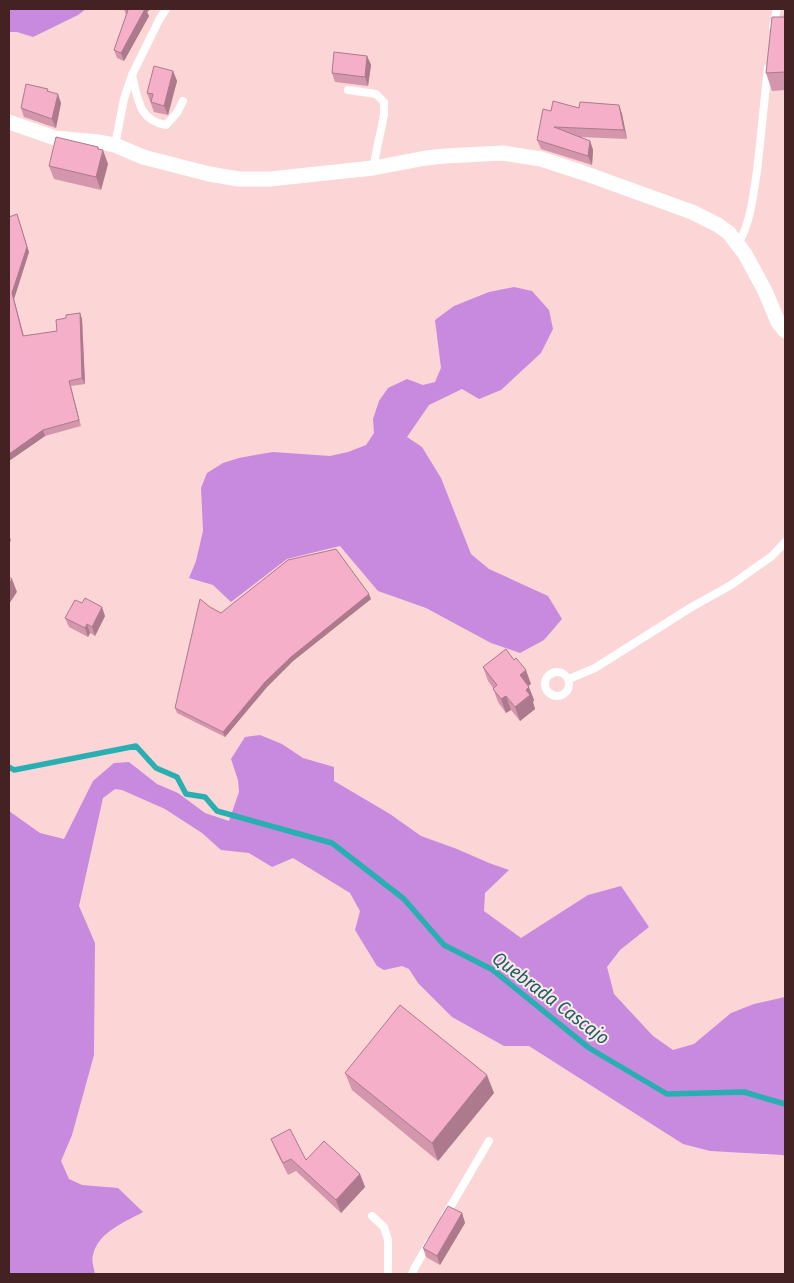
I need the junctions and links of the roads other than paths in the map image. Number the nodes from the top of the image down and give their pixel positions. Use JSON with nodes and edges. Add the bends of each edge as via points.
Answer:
{"nodes":[{"id":1,"x":166,"y":9,"type":"edge"},
{"id":2,"x":776,"y":9,"type":"edge"},
{"id":3,"x":772,"y":33,"type":"edge"},
{"id":4,"x":770,"y":57,"type":"edge"},
{"id":5,"x":132,"y":75,"type":"junction"},
{"id":6,"x":348,"y":90,"type":"dead end"},
{"id":7,"x":183,"y":101,"type":"dead end"},
{"id":8,"x":9,"y":122,"type":"edge"},
{"id":9,"x":115,"y":145,"type":"junction"},
{"id":10,"x":373,"y":168,"type":"junction"},
{"id":11,"x":738,"y":244,"type":"junction"},
{"id":12,"x":785,"y":331,"type":"edge"},
{"id":13,"x":785,"y":542,"type":"edge"},
{"id":14,"x":569,"y":679,"type":"dead end"},
{"id":15,"x":489,"y":1141,"type":"dead end"},
{"id":16,"x":372,"y":1216,"type":"dead end"},
{"id":17,"x":441,"y":1223,"type":"edge"},
{"id":18,"x":431,"y":1238,"type":"edge"},
{"id":19,"x":388,"y":1274,"type":"edge"},
{"id":20,"x":412,"y":1274,"type":"edge"}],
"edges":[{"from":1,"to":5,"type":"lane"},
{"from":2,"to":3,"type":"lane"},
{"from":4,"to":11,"type":"lane","via":[[750,215]]},
{"from":5,"to":7,"type":"lane","via":[[143,113],[157,124],[166,125],[173,119]]},
{"from":5,"to":9,"type":"lane"},
{"from":6,"to":10,"type":"lane","via":[[376,94],[384,102]]},
{"from":8,"to":9,"type":"street","via":[[56,138]]},
{"from":9,"to":10,"type":"street","via":[[143,157],[239,179],[270,179]]},
{"from":10,"to":11,"type":"street","via":[[426,158],[503,153],[541,159],[692,212],[718,224]]},
{"from":11,"to":12,"type":"street"},
{"from":13,"to":14,"type":"lane","via":[[772,556],[731,585],[595,668]]},
{"from":15,"to":17,"type":"lane"},
{"from":16,"to":19,"type":"lane","via":[[384,1227],[388,1240]]},
{"from":18,"to":20,"type":"lane"}]}
